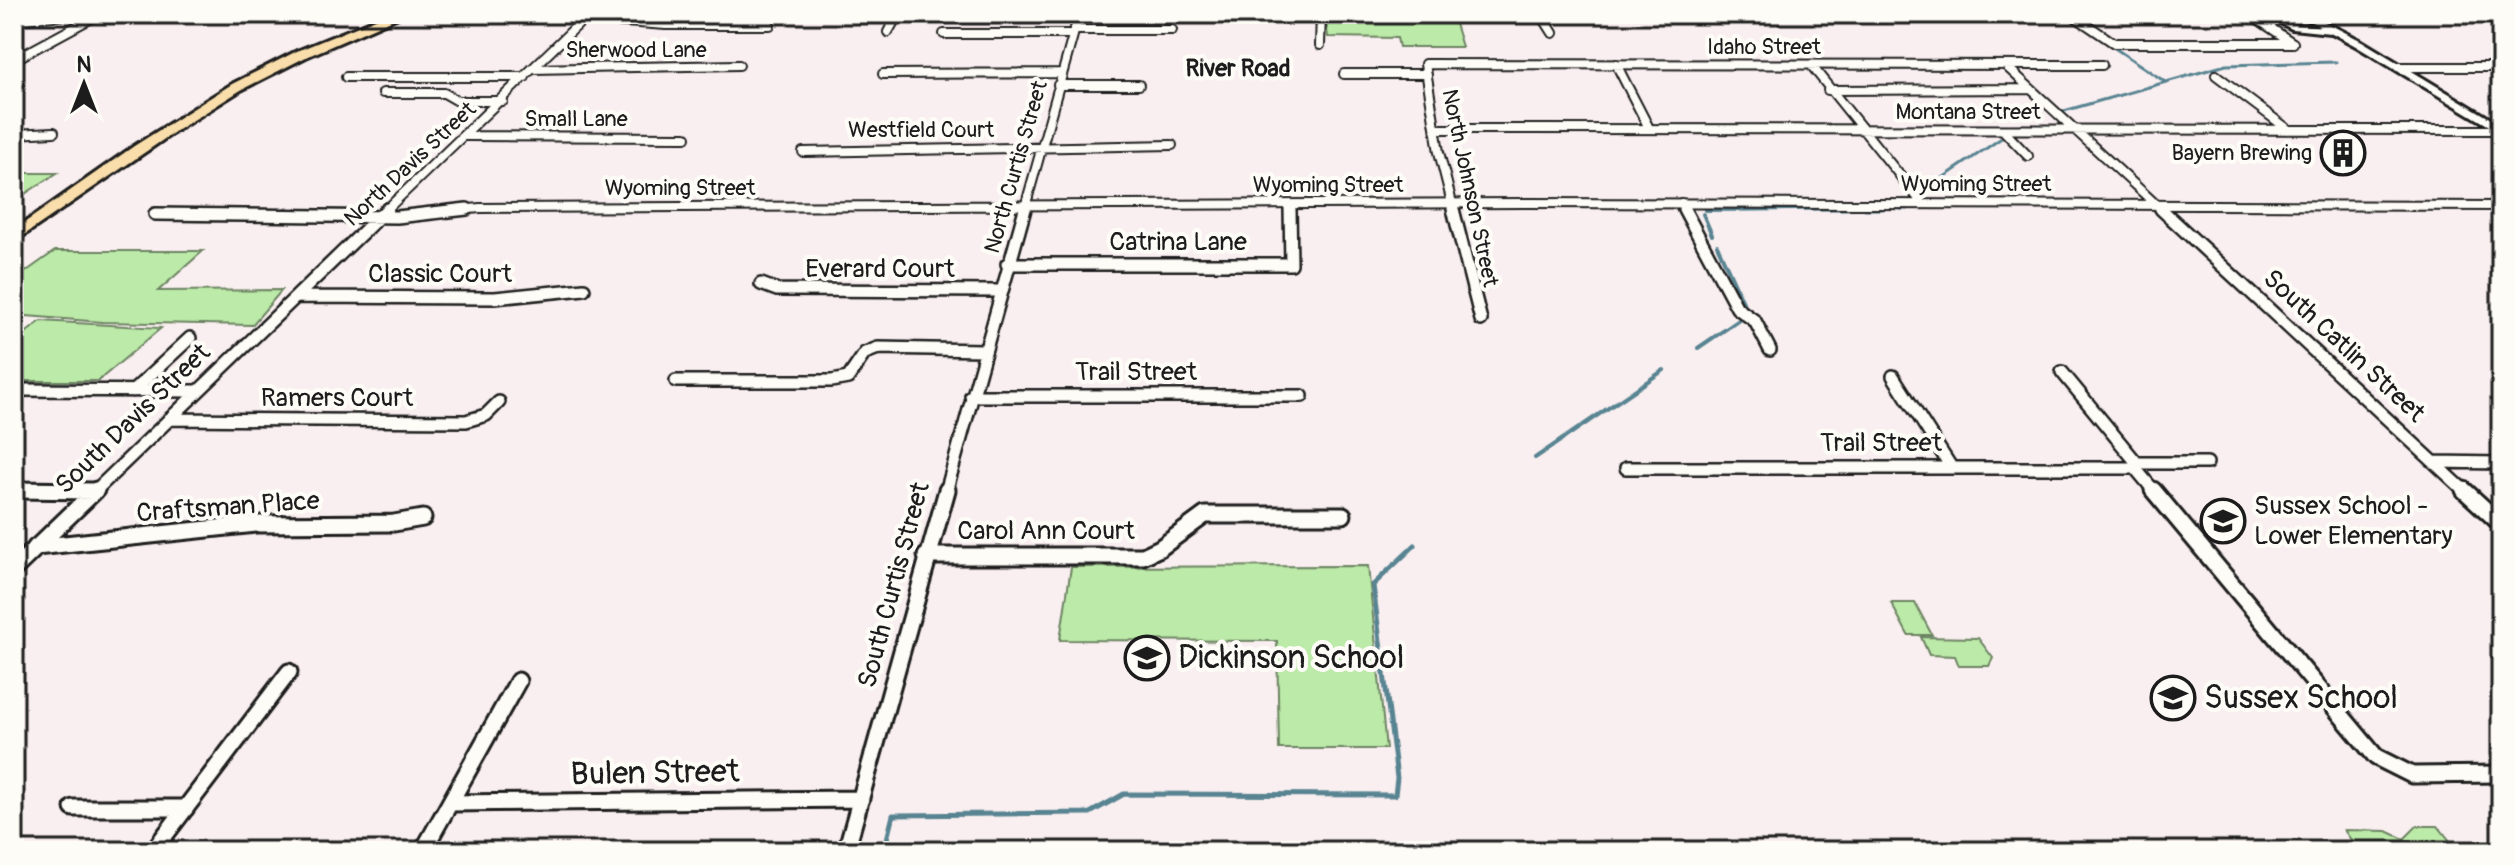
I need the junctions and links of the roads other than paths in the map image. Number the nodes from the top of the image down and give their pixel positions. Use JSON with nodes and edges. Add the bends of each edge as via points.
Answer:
{"nodes":[{"id":1,"x":74,"y":14,"type":"edge"},
{"id":2,"x":99,"y":14,"type":"edge"},
{"id":3,"x":399,"y":14,"type":"edge"},
{"id":4,"x":898,"y":14,"type":"edge"},
{"id":5,"x":1079,"y":14,"type":"edge"},
{"id":6,"x":1321,"y":14,"type":"edge"},
{"id":7,"x":1541,"y":14,"type":"edge"},
{"id":8,"x":1857,"y":14,"type":"edge"},
{"id":9,"x":2071,"y":14,"type":"edge"},
{"id":10,"x":2250,"y":14,"type":"edge"},
{"id":11,"x":2266,"y":14,"type":"edge"},
{"id":12,"x":2302,"y":14,"type":"edge"},
{"id":13,"x":2316,"y":14,"type":"edge"},
{"id":14,"x":587,"y":16,"type":"edge"},
{"id":15,"x":1887,"y":18,"type":"dead end"},
{"id":16,"x":14,"y":20,"type":"edge"},
{"id":17,"x":770,"y":25,"type":"dead end"},
{"id":18,"x":1172,"y":30,"type":"dead end"},
{"id":19,"x":2330,"y":30,"type":"junction"},
{"id":20,"x":888,"y":32,"type":"dead end"},
{"id":21,"x":1074,"y":32,"type":"junction"},
{"id":22,"x":1553,"y":33,"type":"dead end"},
{"id":23,"x":944,"y":34,"type":"dead end"},
{"id":24,"x":2358,"y":43,"type":"junction"},
{"id":25,"x":1320,"y":45,"type":"dead end"},
{"id":26,"x":14,"y":60,"type":"edge"},
{"id":27,"x":1616,"y":64,"type":"junction"},
{"id":28,"x":739,"y":65,"type":"dead end"},
{"id":29,"x":1811,"y":65,"type":"junction"},
{"id":30,"x":2102,"y":65,"type":"dead end"},
{"id":31,"x":2006,"y":66,"type":"junction"},
{"id":32,"x":2398,"y":67,"type":"junction"},
{"id":33,"x":2501,"y":67,"type":"edge"},
{"id":34,"x":1426,"y":69,"type":"junction"},
{"id":35,"x":528,"y":73,"type":"junction"},
{"id":36,"x":1062,"y":73,"type":"junction"},
{"id":37,"x":883,"y":74,"type":"dead end"},
{"id":38,"x":1344,"y":74,"type":"dead end"},
{"id":39,"x":2216,"y":75,"type":"dead end"},
{"id":40,"x":346,"y":77,"type":"dead end"},
{"id":41,"x":1058,"y":85,"type":"junction"},
{"id":42,"x":1139,"y":85,"type":"dead end"},
{"id":43,"x":2031,"y":89,"type":"junction"},
{"id":44,"x":1828,"y":90,"type":"junction"},
{"id":45,"x":383,"y":93,"type":"dead end"},
{"id":46,"x":503,"y":101,"type":"junction"},
{"id":47,"x":1649,"y":128,"type":"junction"},
{"id":48,"x":1436,"y":129,"type":"junction"},
{"id":49,"x":1864,"y":129,"type":"junction"},
{"id":50,"x":2003,"y":130,"type":"junction"},
{"id":51,"x":2074,"y":130,"type":"junction"},
{"id":52,"x":2289,"y":130,"type":"junction"},
{"id":53,"x":2501,"y":130,"type":"edge"},
{"id":54,"x":54,"y":132,"type":"dead end"},
{"id":55,"x":14,"y":134,"type":"edge"},
{"id":56,"x":466,"y":136,"type":"junction"},
{"id":57,"x":686,"y":137,"type":"dead end"},
{"id":58,"x":1172,"y":145,"type":"dead end"},
{"id":59,"x":1040,"y":148,"type":"junction"},
{"id":60,"x":803,"y":152,"type":"dead end"},
{"id":61,"x":2028,"y":156,"type":"dead end"},
{"id":62,"x":1452,"y":203,"type":"junction"},
{"id":63,"x":1681,"y":203,"type":"junction"},
{"id":64,"x":1922,"y":203,"type":"junction"},
{"id":65,"x":2154,"y":204,"type":"junction"},
{"id":66,"x":1290,"y":205,"type":"junction"},
{"id":67,"x":2501,"y":206,"type":"edge"},
{"id":68,"x":1023,"y":208,"type":"junction"},
{"id":69,"x":155,"y":214,"type":"dead end"},
{"id":70,"x":380,"y":217,"type":"junction"},
{"id":71,"x":14,"y":237,"type":"edge"},
{"id":72,"x":1007,"y":264,"type":"junction"},
{"id":73,"x":761,"y":284,"type":"dead end"},
{"id":74,"x":584,"y":289,"type":"dead end"},
{"id":75,"x":1000,"y":291,"type":"junction"},
{"id":76,"x":296,"y":297,"type":"junction"},
{"id":77,"x":1481,"y":320,"type":"dead end"},
{"id":78,"x":988,"y":331,"type":"joint"},
{"id":79,"x":252,"y":337,"type":"joint"},
{"id":80,"x":190,"y":338,"type":"dead end"},
{"id":81,"x":983,"y":350,"type":"junction"},
{"id":82,"x":1770,"y":350,"type":"dead end"},
{"id":83,"x":2062,"y":372,"type":"dead end"},
{"id":84,"x":1893,"y":376,"type":"dead end"},
{"id":85,"x":676,"y":381,"type":"dead end"},
{"id":86,"x":14,"y":390,"type":"edge"},
{"id":87,"x":133,"y":391,"type":"junction"},
{"id":88,"x":197,"y":391,"type":"junction"},
{"id":89,"x":971,"y":396,"type":"junction"},
{"id":90,"x":1302,"y":396,"type":"dead end"},
{"id":91,"x":499,"y":402,"type":"dead end"},
{"id":92,"x":169,"y":419,"type":"junction"},
{"id":93,"x":2434,"y":462,"type":"junction"},
{"id":94,"x":2207,"y":463,"type":"dead end"},
{"id":95,"x":2501,"y":463,"type":"edge"},
{"id":96,"x":2136,"y":466,"type":"junction"},
{"id":97,"x":1951,"y":467,"type":"junction"},
{"id":98,"x":1626,"y":468,"type":"dead end"},
{"id":99,"x":14,"y":490,"type":"edge"},
{"id":100,"x":93,"y":491,"type":"junction"},
{"id":101,"x":1343,"y":515,"type":"dead end"},
{"id":102,"x":423,"y":518,"type":"dead end"},
{"id":103,"x":2501,"y":524,"type":"edge"},
{"id":104,"x":36,"y":547,"type":"junction"},
{"id":105,"x":926,"y":556,"type":"junction"},
{"id":106,"x":14,"y":569,"type":"edge"},
{"id":107,"x":289,"y":672,"type":"dead end"},
{"id":108,"x":518,"y":681,"type":"dead end"},
{"id":109,"x":2501,"y":774,"type":"edge"},
{"id":110,"x":861,"y":799,"type":"junction"},
{"id":111,"x":450,"y":803,"type":"junction"},
{"id":112,"x":73,"y":808,"type":"dead end"},
{"id":113,"x":186,"y":808,"type":"junction"},
{"id":114,"x":153,"y":851,"type":"edge"},
{"id":115,"x":423,"y":851,"type":"edge"},
{"id":116,"x":846,"y":851,"type":"edge"}],
"edges":[{"from":1,"to":16,"type":"street"},
{"from":2,"to":26,"type":"street"},
{"from":3,"to":71,"type":"highway","via":[[307,51],[218,99]]},
{"from":4,"to":20,"type":"street"},
{"from":5,"to":21,"type":"street","name":"North Curtis Street"},
{"from":6,"to":25,"type":"street"},
{"from":7,"to":22,"type":"street"},
{"from":8,"to":15,"type":"street"},
{"from":9,"to":10,"type":"street","via":[[2114,43],[2293,43]]},
{"from":11,"to":19,"type":"street","via":[[2295,27]]},
{"from":12,"to":19,"type":"main road"},
{"from":13,"to":24,"type":"main road"},
{"from":14,"to":17,"type":"street","via":[[666,25]]},
{"from":14,"to":35,"type":"street","name":"North Davis Street"},
{"from":18,"to":21,"type":"street"},
{"from":19,"to":24,"type":"main road"},
{"from":21,"to":23,"type":"street"},
{"from":21,"to":36,"type":"street","name":"North Curtis Street"},
{"from":24,"to":32,"type":"main road"},
{"from":27,"to":29,"type":"street","name":"Idaho Street"},
{"from":27,"to":34,"type":"street","name":"Idaho Street"},
{"from":27,"to":47,"type":"street"},
{"from":28,"to":35,"type":"street","name":"Sherwood Lane"},
{"from":29,"to":31,"type":"street","name":"Idaho Street"},
{"from":29,"to":44,"type":"street"},
{"from":30,"to":31,"type":"street","name":"Idaho Street"},
{"from":31,"to":43,"type":"street","name":"South Catlin Street"},
{"from":32,"to":33,"type":"street"},
{"from":32,"to":53,"type":"main road"},
{"from":34,"to":38,"type":"street","name":"Idaho Street"},
{"from":34,"to":48,"type":"street","name":"North Johnson Street"},
{"from":35,"to":40,"type":"street","name":"Sherwood Lane"},
{"from":35,"to":46,"type":"street","name":"North Davis Street"},
{"from":36,"to":37,"type":"street"},
{"from":36,"to":41,"type":"street","name":"North Curtis Street"},
{"from":39,"to":52,"type":"street"},
{"from":41,"to":42,"type":"street"},
{"from":41,"to":59,"type":"street","name":"North Curtis Street"},
{"from":43,"to":44,"type":"street"},
{"from":43,"to":51,"type":"street","name":"South Catlin Street"},
{"from":44,"to":49,"type":"street"},
{"from":45,"to":46,"type":"street","via":[[444,93],[461,101]]},
{"from":46,"to":56,"type":"street","name":"North Davis Street"},
{"from":47,"to":48,"type":"street","name":"Montana Street"},
{"from":47,"to":49,"type":"street","name":"Montana Street"},
{"from":48,"to":62,"type":"street","name":"North Johnson Street"},
{"from":49,"to":50,"type":"street","name":"Montana Street"},
{"from":49,"to":64,"type":"street"},
{"from":50,"to":51,"type":"street","name":"Montana Street"},
{"from":50,"to":61,"type":"street"},
{"from":51,"to":52,"type":"street","name":"Montana Street"},
{"from":51,"to":65,"type":"street","name":"South Catlin Street"},
{"from":52,"to":53,"type":"street","name":"Montana Street"},
{"from":54,"to":55,"type":"street"},
{"from":56,"to":57,"type":"street","name":"Small Lane"},
{"from":56,"to":70,"type":"street","name":"North Davis Street"},
{"from":58,"to":59,"type":"street","name":"Westfield Court"},
{"from":59,"to":60,"type":"street","name":"Westfield Court"},
{"from":59,"to":68,"type":"street","name":"North Curtis Street"},
{"from":62,"to":63,"type":"street","name":"Wyoming Street"},
{"from":62,"to":66,"type":"street","name":"Wyoming Street"},
{"from":62,"to":77,"type":"street","name":"North Johnson Street"},
{"from":63,"to":64,"type":"street","name":"Wyoming Street"},
{"from":63,"to":82,"type":"street","via":[[1737,308],[1755,321]]},
{"from":64,"to":65,"type":"street","name":"Wyoming Street"},
{"from":65,"to":67,"type":"street","name":"Wyoming Street"},
{"from":65,"to":93,"type":"street","name":"South Catlin Street"},
{"from":66,"to":68,"type":"street","name":"Wyoming Street"},
{"from":66,"to":72,"type":"street","name":"Catrina Lane","via":[[1291,264]]},
{"from":68,"to":70,"type":"street","name":"Wyoming Street","via":[[480,208]]},
{"from":68,"to":72,"type":"street","name":"North Curtis Street"},
{"from":69,"to":70,"type":"street","name":"Wyoming Street"},
{"from":70,"to":76,"type":"street","name":"North Davis Street"},
{"from":72,"to":75,"type":"street","name":"North Curtis Street"},
{"from":73,"to":75,"type":"street","name":"Everard Court","via":[[777,290]]},
{"from":74,"to":76,"type":"street","name":"Classic Court","via":[[495,298]]},
{"from":75,"to":78,"type":"street","name":"North Curtis Street"},
{"from":76,"to":79,"type":"street","name":"North Davis Street"},
{"from":78,"to":81,"type":"street","name":"South Curtis Street"},
{"from":79,"to":88,"type":"street","name":"South Davis Street"},
{"from":80,"to":87,"type":"street"},
{"from":81,"to":85,"type":"street","via":[[878,348],[865,353],[848,378],[832,381]]},
{"from":81,"to":89,"type":"street","name":"South Curtis Street"},
{"from":83,"to":96,"type":"street"},
{"from":84,"to":97,"type":"street"},
{"from":86,"to":87,"type":"street"},
{"from":87,"to":88,"type":"street"},
{"from":88,"to":92,"type":"street","name":"South Davis Street"},
{"from":89,"to":90,"type":"street","name":"Trail Street"},
{"from":89,"to":105,"type":"street","name":"South Curtis Street"},
{"from":91,"to":92,"type":"street","name":"Ramers Court","via":[[486,415],[466,421]]},
{"from":92,"to":100,"type":"street","name":"South Davis Street"},
{"from":93,"to":95,"type":"street"},
{"from":93,"to":103,"type":"street","name":"South Catlin Street"},
{"from":94,"to":96,"type":"street","name":"Trail Street"},
{"from":96,"to":97,"type":"street","name":"Trail Street"},
{"from":96,"to":109,"type":"street","via":[[2372,753],[2400,771],[2420,775]]},
{"from":97,"to":98,"type":"street","name":"Trail Street"},
{"from":99,"to":100,"type":"street"},
{"from":100,"to":104,"type":"street","name":"South Davis Street"},
{"from":101,"to":105,"type":"street","name":"Carol Ann Court","via":[[1205,515],[1159,552],[1143,556]]},
{"from":102,"to":104,"type":"street","name":"Craftsman Place","via":[[256,524]]},
{"from":104,"to":106,"type":"street","name":"South Davis Street"},
{"from":105,"to":110,"type":"street","name":"South Curtis Street"},
{"from":107,"to":113,"type":"street"},
{"from":108,"to":111,"type":"street"},
{"from":110,"to":111,"type":"street","name":"Bulen Street"},
{"from":110,"to":116,"type":"street","name":"South Curtis Street"},
{"from":111,"to":115,"type":"street"},
{"from":112,"to":113,"type":"street"},
{"from":113,"to":114,"type":"street"}]}
